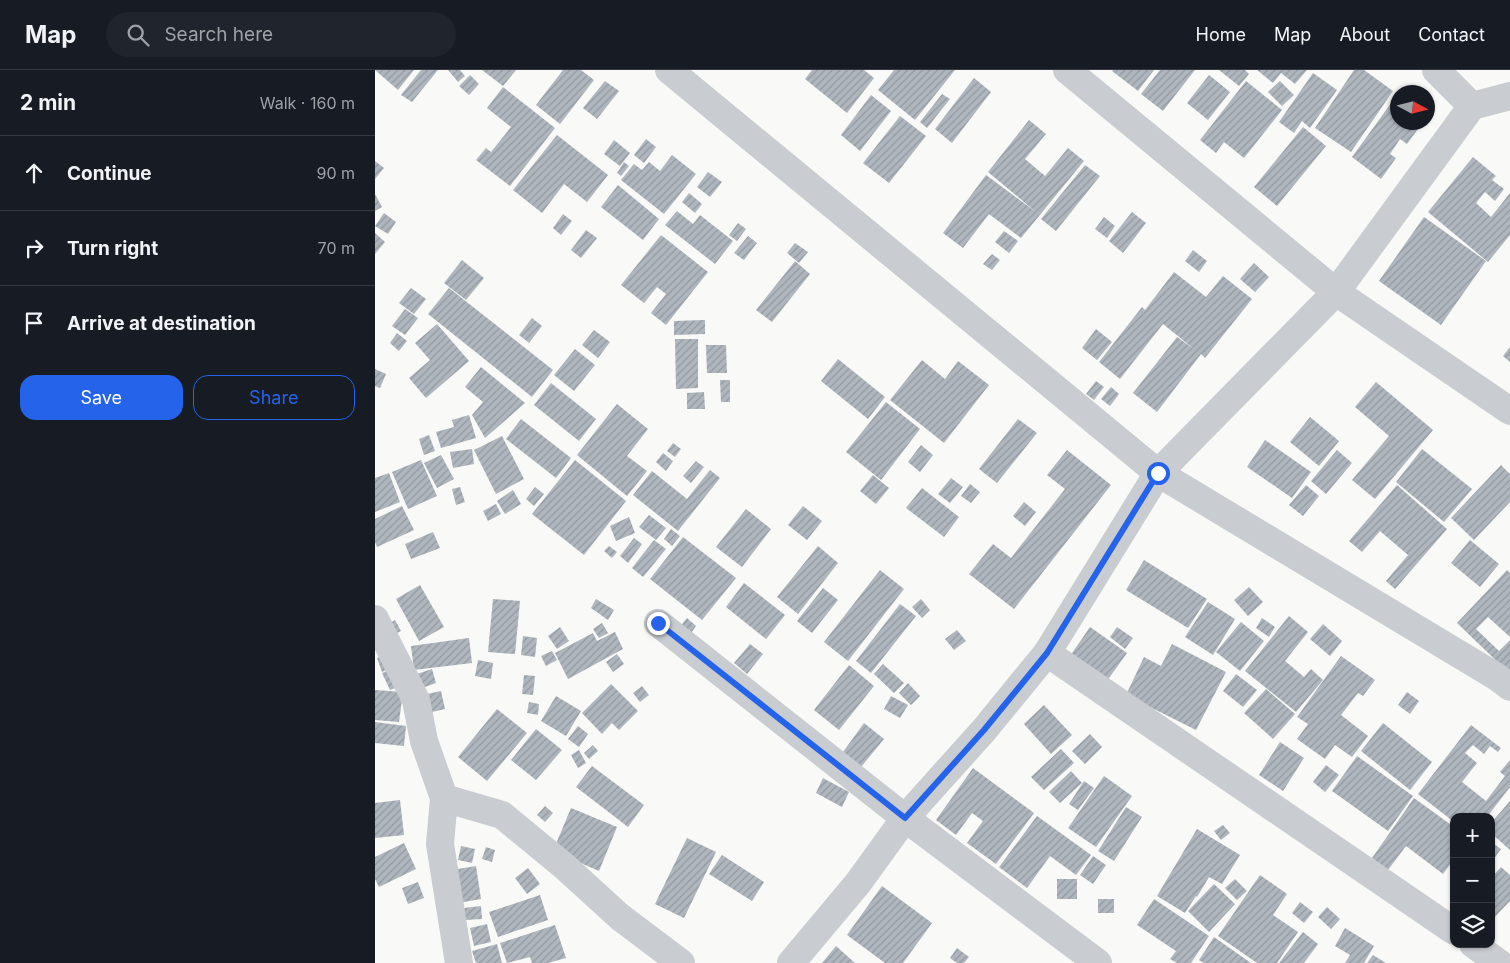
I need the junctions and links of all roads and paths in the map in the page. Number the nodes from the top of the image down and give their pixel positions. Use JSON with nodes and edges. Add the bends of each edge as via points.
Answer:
{"nodes":[{"id":1,"x":669,"y":70,"type":"edge"},
{"id":2,"x":1067,"y":70,"type":"edge"},
{"id":3,"x":1436,"y":70,"type":"edge"},
{"id":4,"x":1510,"y":97,"type":"edge"},
{"id":5,"x":1472,"y":106,"type":"junction"},
{"id":6,"x":1336,"y":292,"type":"junction"},
{"id":7,"x":1510,"y":411,"type":"edge"},
{"id":8,"x":1158,"y":473,"type":"junction"},
{"id":9,"x":375,"y":619,"type":"edge"},
{"id":10,"x":658,"y":623,"type":"dead end"},
{"id":11,"x":1047,"y":653,"type":"junction"},
{"id":12,"x":1510,"y":687,"type":"edge"},
{"id":13,"x":444,"y":798,"type":"junction"},
{"id":14,"x":905,"y":818,"type":"junction"},
{"id":15,"x":1450,"y":928,"type":"edge"},
{"id":16,"x":1478,"y":948,"type":"edge"},
{"id":17,"x":459,"y":963,"type":"edge"},
{"id":18,"x":681,"y":963,"type":"edge"},
{"id":19,"x":791,"y":963,"type":"edge"},
{"id":20,"x":1098,"y":963,"type":"edge"},
{"id":21,"x":1499,"y":963,"type":"edge"}],
"edges":[{"from":1,"to":8,"type":"street"},
{"from":2,"to":6,"type":"street"},
{"from":3,"to":5,"type":"street"},
{"from":4,"to":5,"type":"street"},
{"from":5,"to":6,"type":"street"},
{"from":6,"to":7,"type":"street"},
{"from":6,"to":8,"type":"street"},
{"from":8,"to":11,"type":"street"},
{"from":8,"to":12,"type":"street"},
{"from":9,"to":13,"type":"street","via":[[416,700],[424,741]]},
{"from":10,"to":14,"type":"street"},
{"from":11,"to":14,"type":"street"},
{"from":11,"to":15,"type":"street"},
{"from":13,"to":17,"type":"street","via":[[440,844]]},
{"from":13,"to":18,"type":"street","via":[[501,815],[620,917]]},
{"from":14,"to":19,"type":"street"},
{"from":14,"to":20,"type":"street"},
{"from":16,"to":21,"type":"street"}]}
